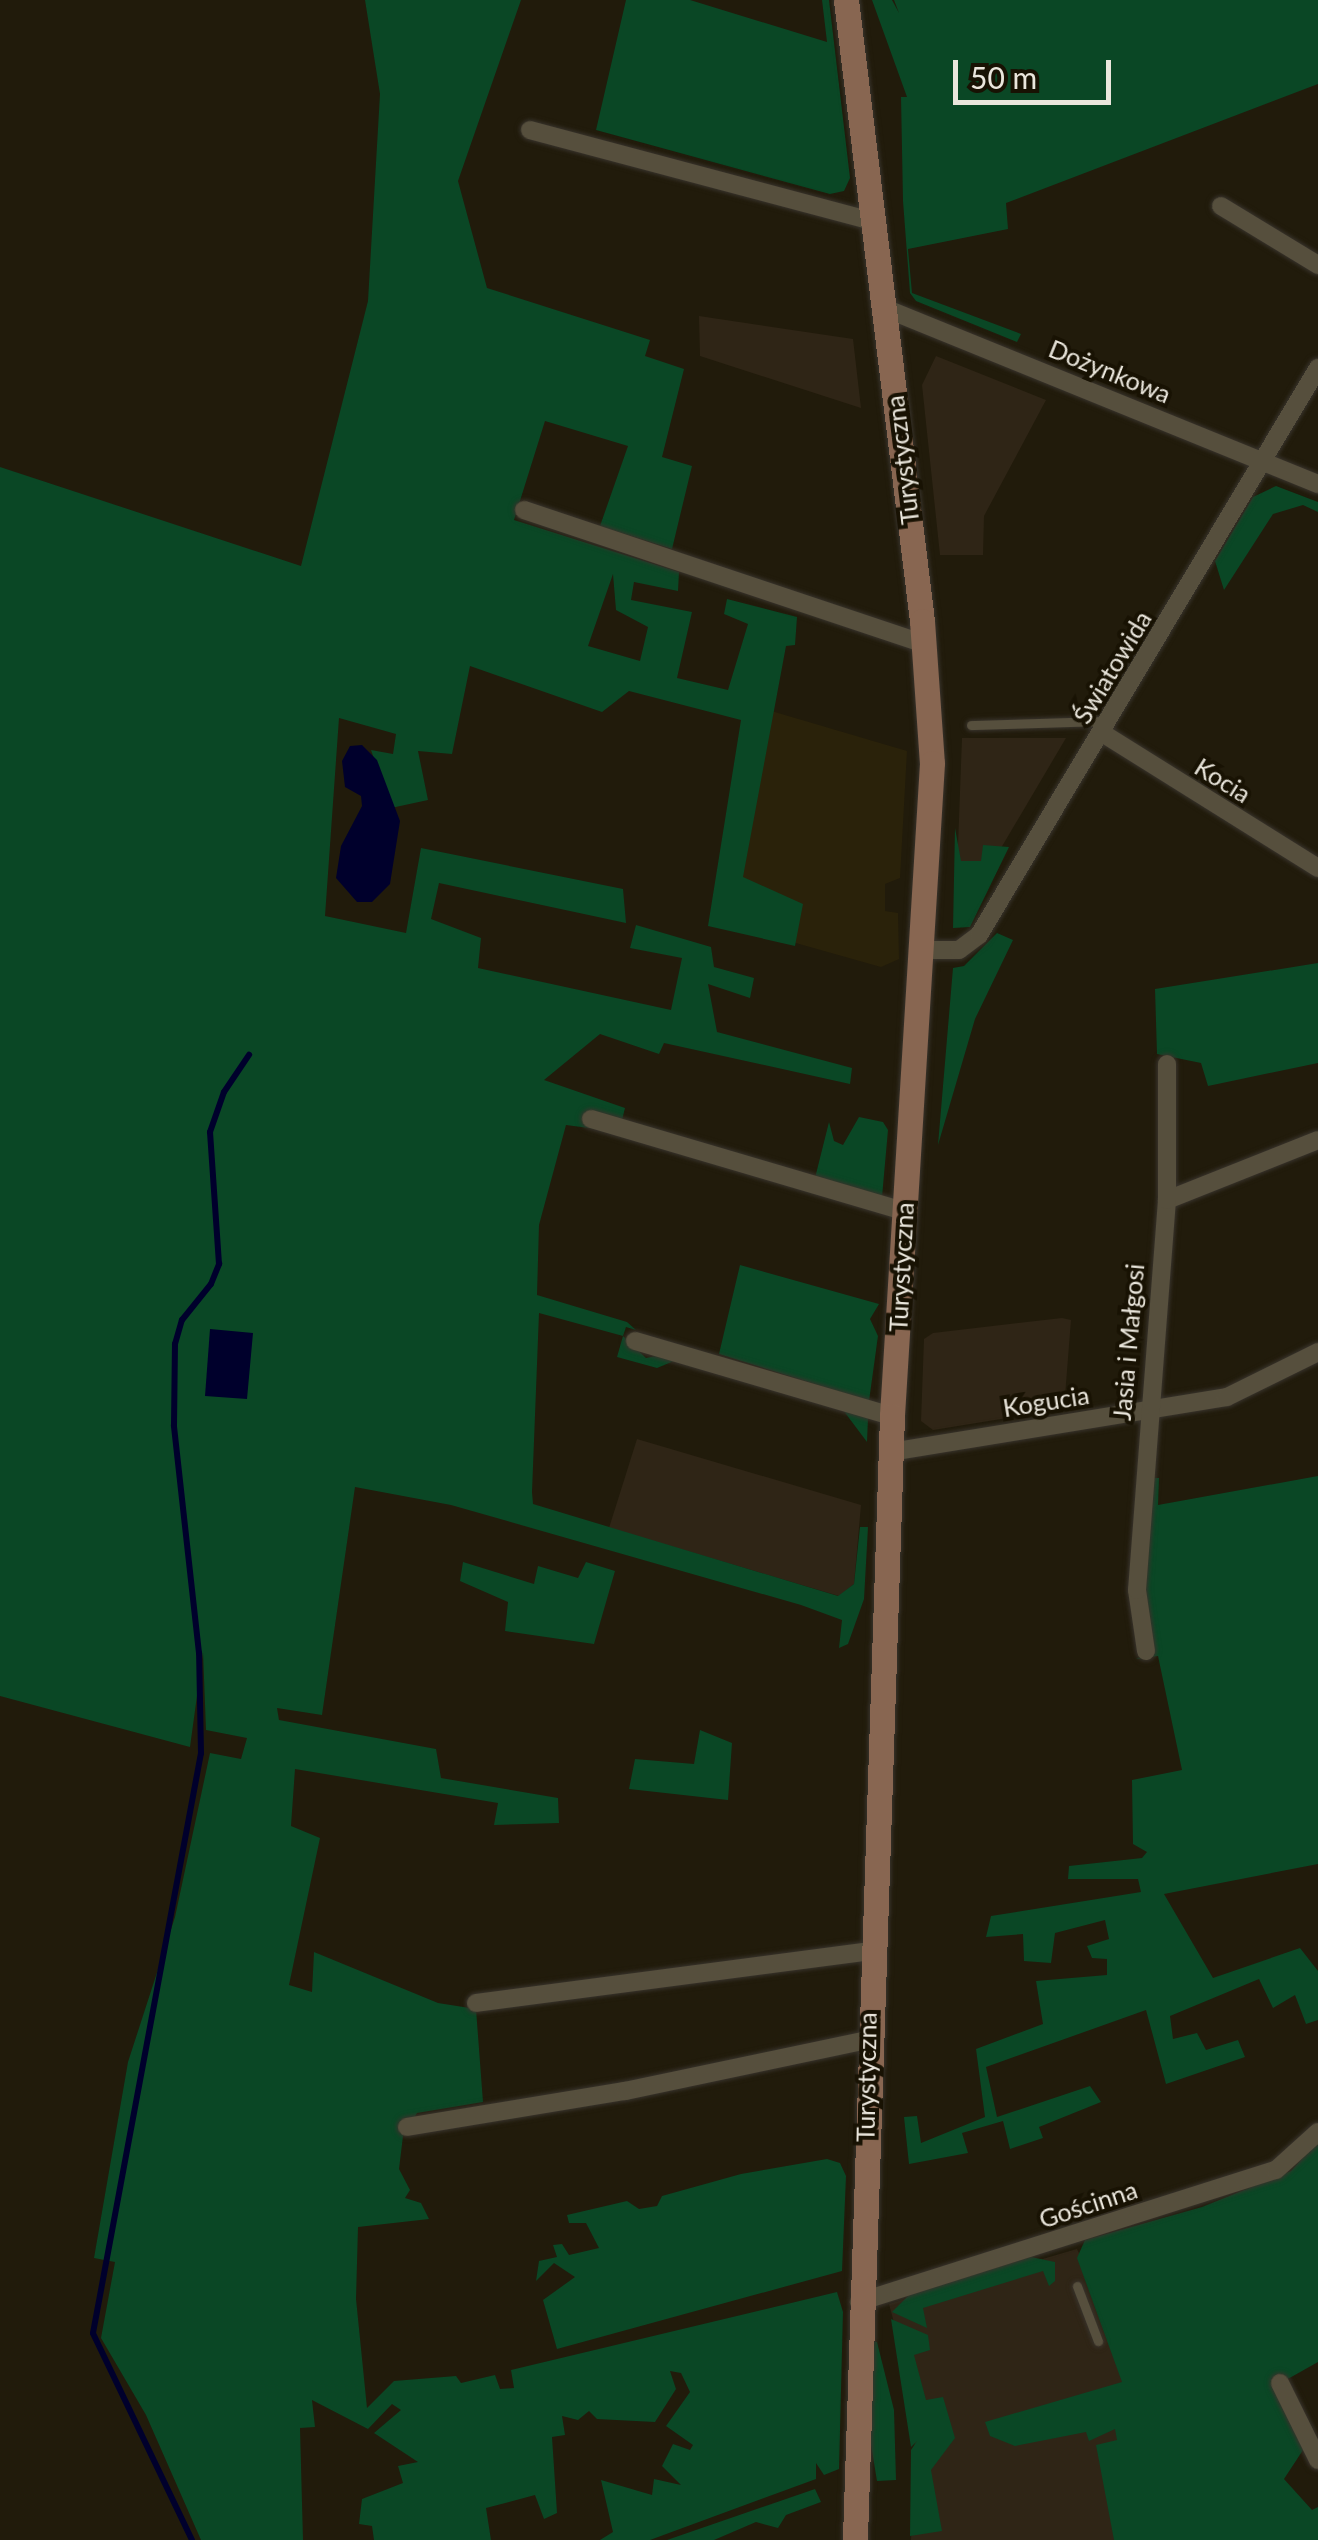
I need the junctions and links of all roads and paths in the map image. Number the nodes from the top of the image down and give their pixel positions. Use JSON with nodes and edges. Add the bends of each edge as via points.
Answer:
{"nodes":[{"id":1,"x":846,"y":0,"type":"edge"},
{"id":2,"x":530,"y":130,"type":"dead end"},
{"id":3,"x":1221,"y":206,"type":"dead end"},
{"id":4,"x":873,"y":222,"type":"junction"},
{"id":5,"x":1318,"y":265,"type":"edge"},
{"id":6,"x":882,"y":308,"type":"junction"},
{"id":7,"x":1318,"y":368,"type":"edge"},
{"id":8,"x":1264,"y":462,"type":"junction"},
{"id":9,"x":1318,"y":484,"type":"edge"},
{"id":10,"x":524,"y":510,"type":"dead end"},
{"id":11,"x":925,"y":644,"type":"junction"},
{"id":12,"x":971,"y":725,"type":"dead end"},
{"id":13,"x":1106,"y":727,"type":"junction"},
{"id":14,"x":1318,"y":868,"type":"edge"},
{"id":15,"x":920,"y":950,"type":"junction"},
{"id":16,"x":1167,"y":1064,"type":"dead end"},
{"id":17,"x":591,"y":1118,"type":"dead end"},
{"id":18,"x":1318,"y":1140,"type":"edge"},
{"id":19,"x":1166,"y":1200,"type":"junction"},
{"id":20,"x":904,"y":1211,"type":"junction"},
{"id":21,"x":636,"y":1341,"type":"dead end"},
{"id":22,"x":1318,"y":1352,"type":"edge"},
{"id":23,"x":1146,"y":1411,"type":"junction"},
{"id":24,"x":892,"y":1416,"type":"junction"},
{"id":25,"x":891,"y":1452,"type":"junction"},
{"id":26,"x":1146,"y":1651,"type":"dead end"},
{"id":27,"x":870,"y":1951,"type":"junction"},
{"id":28,"x":476,"y":2003,"type":"dead end"},
{"id":29,"x":867,"y":2040,"type":"junction"},
{"id":30,"x":406,"y":2126,"type":"dead end"},
{"id":31,"x":1318,"y":2132,"type":"edge"},
{"id":32,"x":1077,"y":2286,"type":"dead end"},
{"id":33,"x":860,"y":2302,"type":"junction"},
{"id":34,"x":1098,"y":2341,"type":"dead end"},
{"id":35,"x":1280,"y":2383,"type":"dead end"},
{"id":36,"x":1318,"y":2460,"type":"edge"},
{"id":37,"x":855,"y":2540,"type":"edge"}],
"edges":[{"from":1,"to":4,"type":"main road","name":"Turystyczna"},
{"from":2,"to":4,"type":"street"},
{"from":3,"to":5,"type":"street"},
{"from":4,"to":6,"type":"main road","name":"Turystyczna"},
{"from":6,"to":8,"type":"street","name":"Dożynkowa"},
{"from":6,"to":11,"type":"main road","name":"Turystyczna"},
{"from":7,"to":8,"type":"street","name":"Światowida"},
{"from":8,"to":9,"type":"street","name":"Dożynkowa"},
{"from":8,"to":13,"type":"street","name":"Światowida"},
{"from":10,"to":11,"type":"street"},
{"from":11,"to":15,"type":"main road","name":"Turystyczna","via":[[932,763]]},
{"from":12,"to":13,"type":"lane"},
{"from":13,"to":14,"type":"street","name":"Kocia"},
{"from":13,"to":15,"type":"street","name":"Światowida","via":[[979,935],[958,950]]},
{"from":15,"to":20,"type":"main road","name":"Turystyczna"},
{"from":16,"to":19,"type":"street","name":"Jasia i Małgosi"},
{"from":17,"to":20,"type":"street"},
{"from":18,"to":19,"type":"street"},
{"from":19,"to":23,"type":"street","name":"Jasia i Małgosi"},
{"from":20,"to":24,"type":"main road","name":"Turystyczna"},
{"from":21,"to":24,"type":"street"},
{"from":22,"to":23,"type":"street","name":"Kogucia","via":[[1250,1389]]},
{"from":23,"to":25,"type":"street","name":"Kogucia"},
{"from":23,"to":26,"type":"street","name":"Jasia i Małgosi","via":[[1137,1590]]},
{"from":24,"to":25,"type":"main road","name":"Turystyczna"},
{"from":25,"to":27,"type":"main road","name":"Turystyczna"},
{"from":27,"to":28,"type":"street"},
{"from":27,"to":29,"type":"main road","name":"Turystyczna"},
{"from":29,"to":30,"type":"street","via":[[625,2091]]},
{"from":29,"to":33,"type":"main road","name":"Turystyczna"},
{"from":31,"to":33,"type":"street","name":"Gościnna","via":[[1276,2170]]},
{"from":32,"to":34,"type":"lane"},
{"from":33,"to":37,"type":"main road","name":"Turystyczna"},
{"from":35,"to":36,"type":"street"}]}
